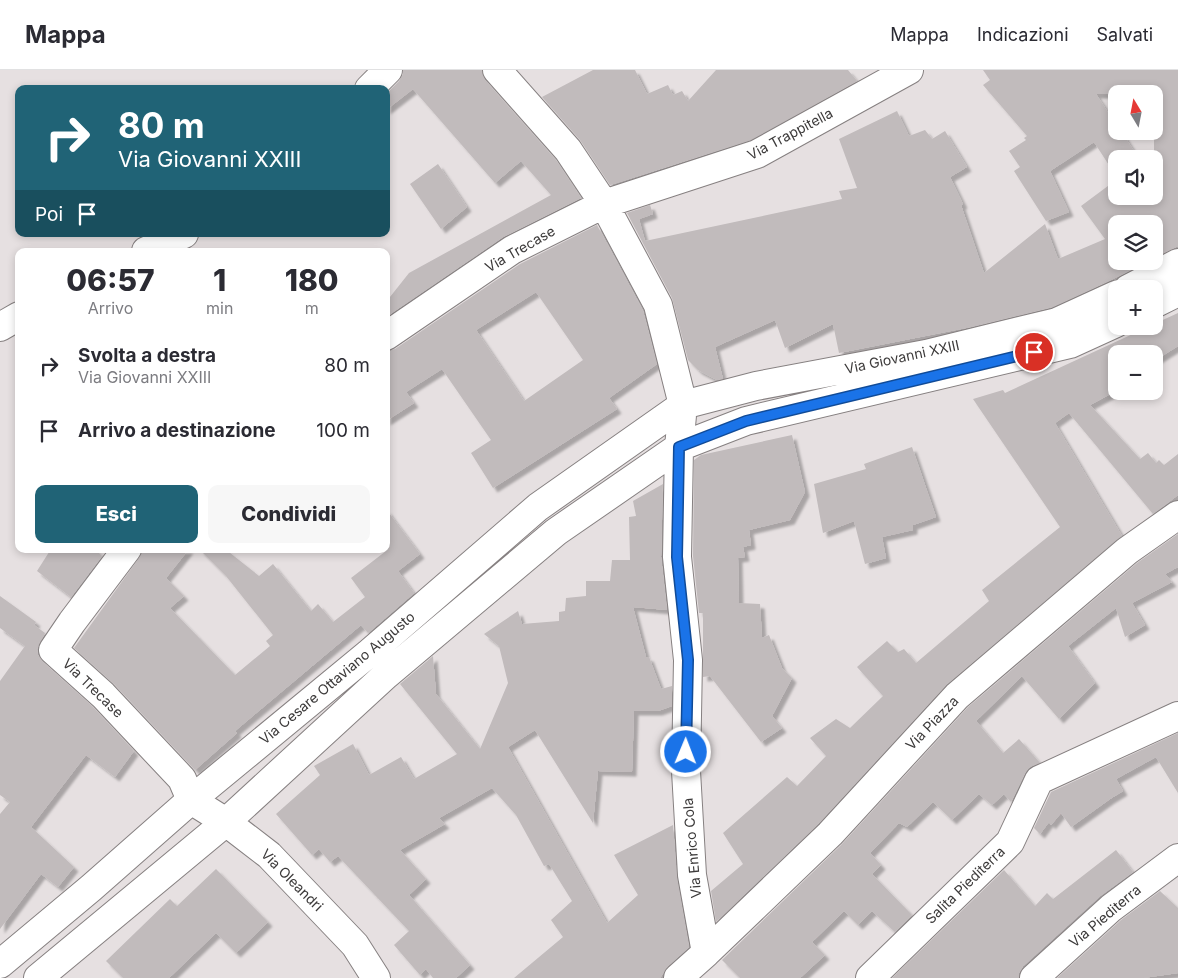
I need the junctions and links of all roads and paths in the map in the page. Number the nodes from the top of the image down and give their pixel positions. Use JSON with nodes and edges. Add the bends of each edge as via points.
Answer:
{"nodes":[{"id":1,"x":388,"y":70,"type":"edge"},
{"id":2,"x":498,"y":70,"type":"edge"},
{"id":3,"x":908,"y":70,"type":"edge"},
{"id":4,"x":373,"y":85,"type":"edge"},
{"id":5,"x":666,"y":184,"type":"joint"},
{"id":6,"x":604,"y":204,"type":"junction"},
{"id":7,"x":177,"y":237,"type":"edge"},
{"id":8,"x":153,"y":248,"type":"edge"},
{"id":9,"x":1178,"y":263,"type":"edge"},
{"id":10,"x":1145,"y":280,"type":"edge"},
{"id":11,"x":1178,"y":292,"type":"edge"},
{"id":12,"x":1108,"y":299,"type":"edge"},
{"id":13,"x":1163,"y":300,"type":"edge"},
{"id":14,"x":15,"y":318,"type":"edge"},
{"id":15,"x":0,"y":327,"type":"edge"},
{"id":16,"x":1108,"y":327,"type":"edge"},
{"id":17,"x":390,"y":333,"type":"edge"},
{"id":18,"x":682,"y":405,"type":"junction"},
{"id":19,"x":679,"y":447,"type":"junction"},
{"id":20,"x":1178,"y":515,"type":"edge"},
{"id":21,"x":124,"y":553,"type":"edge"},
{"id":22,"x":1178,"y":716,"type":"edge"},
{"id":23,"x":191,"y":800,"type":"junction"},
{"id":24,"x":226,"y":822,"type":"junction"},
{"id":25,"x":1178,"y":858,"type":"edge"},
{"id":26,"x":706,"y":953,"type":"junction"},
{"id":27,"x":0,"y":964,"type":"edge"},
{"id":28,"x":38,"y":978,"type":"edge"},
{"id":29,"x":376,"y":978,"type":"edge"},
{"id":30,"x":678,"y":978,"type":"edge"},
{"id":31,"x":870,"y":978,"type":"edge"},
{"id":32,"x":1034,"y":978,"type":"edge"}],
"edges":[{"from":1,"to":4,"type":"street"},
{"from":2,"to":6,"type":"street","name":"Via Enrico Cola","via":[[568,150]]},
{"from":3,"to":5,"type":"street","name":"Via Trappitella","via":[[757,154]]},
{"from":5,"to":6,"type":"street","name":"Via Trecase"},
{"from":6,"to":17,"type":"street","name":"Via Trecase","via":[[512,250]]},
{"from":6,"to":18,"type":"street","name":"Via Enrico Cola","via":[[658,305]]},
{"from":7,"to":8,"type":"street"},
{"from":9,"to":10,"type":"street"},
{"from":11,"to":13,"type":"street"},
{"from":12,"to":18,"type":"street","name":"Via Giovanni XXIII","via":[[1057,322],[926,354],[756,386]]},
{"from":14,"to":15,"type":"street"},
{"from":16,"to":19,"type":"street","name":"Via Giovanni XXIII","via":[[1070,344],[746,421]]},
{"from":18,"to":19,"type":"street","name":"Via Enrico Cola"},
{"from":18,"to":23,"type":"street","name":"Via Cesare Ottaviano Augusto","via":[[538,507],[368,654]]},
{"from":19,"to":24,"type":"street","via":[[556,532],[386,675]]},
{"from":19,"to":26,"type":"street","name":"Via Enrico Cola","via":[[677,557],[688,660],[686,770],[692,875]]},
{"from":20,"to":26,"type":"street","name":"Via Piazza","via":[[1127,551],[957,696],[830,834]]},
{"from":21,"to":23,"type":"street","name":"Via Trecase","via":[[53,650],[103,695],[182,779]]},
{"from":22,"to":31,"type":"street","name":"Salita Piediterra","via":[[1039,780],[1010,842]]},
{"from":23,"to":24,"type":"street","name":"Via Oleandri"},
{"from":23,"to":27,"type":"street","name":"Via Cesare Ottaviano Augusto"},
{"from":24,"to":28,"type":"street"},
{"from":24,"to":29,"type":"street","name":"Via Oleandri","via":[[276,862],[355,944]]},
{"from":25,"to":32,"type":"street","name":"Via Piediterra","via":[[1111,908]]},
{"from":26,"to":30,"type":"street"}]}
